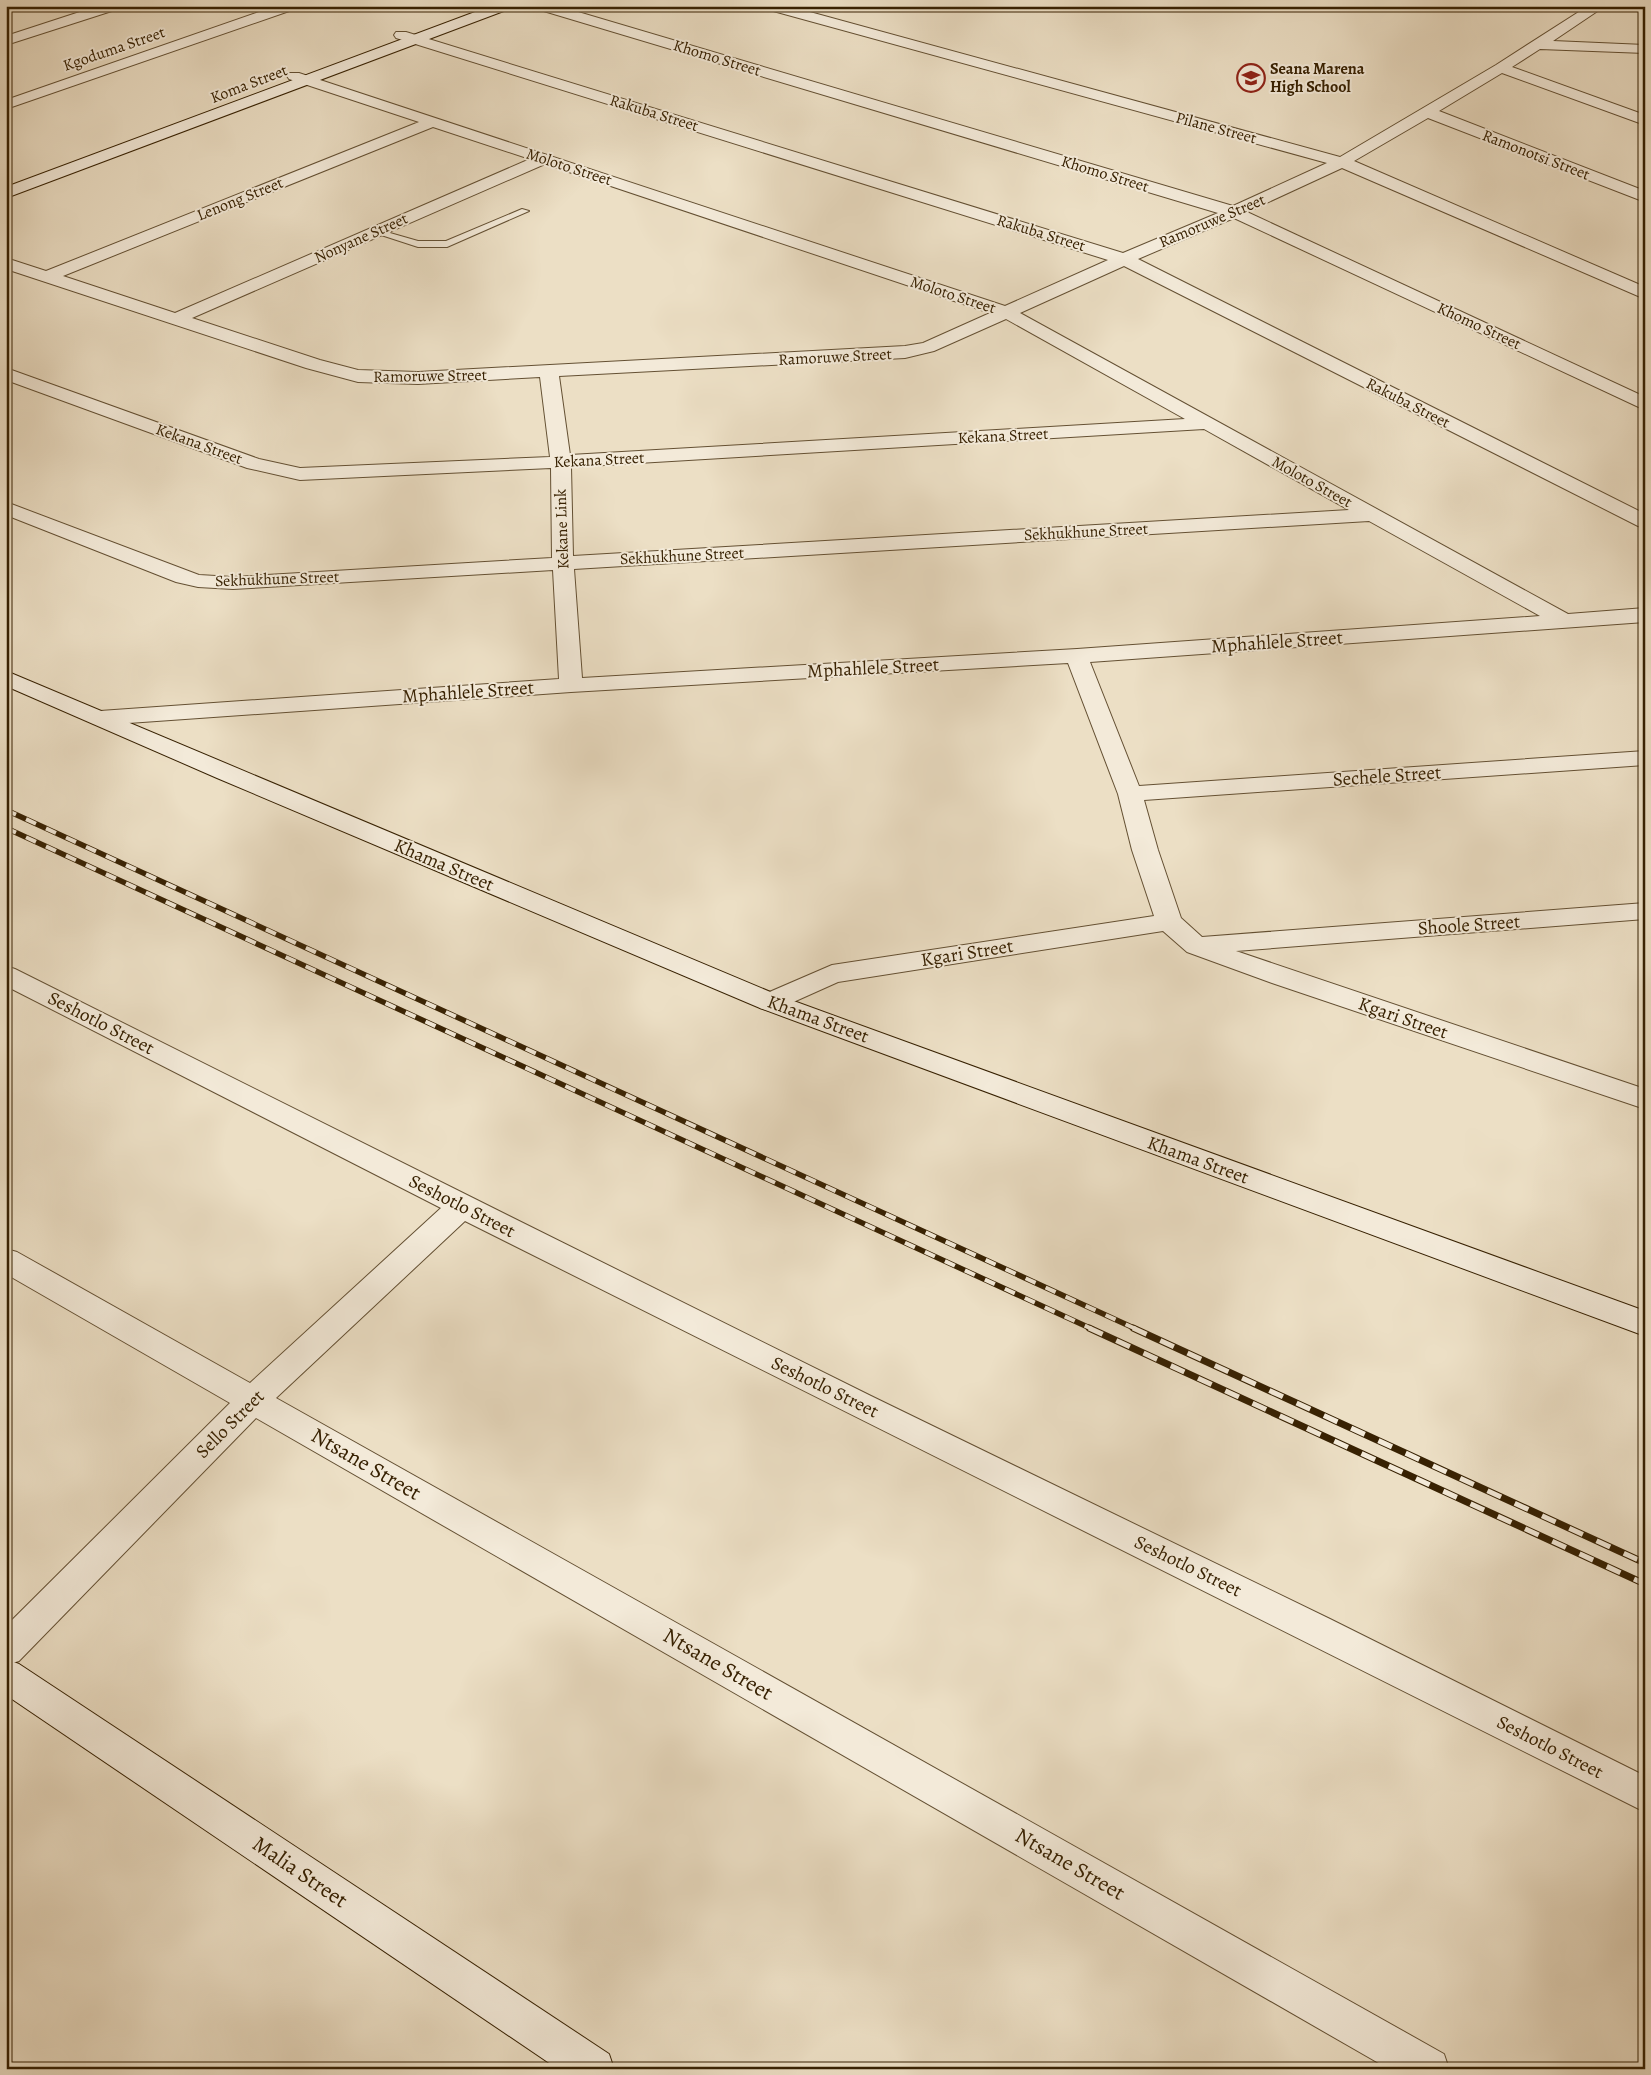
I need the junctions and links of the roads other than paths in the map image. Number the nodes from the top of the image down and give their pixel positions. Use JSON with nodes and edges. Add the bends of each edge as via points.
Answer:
{"nodes":[{"id":1,"x":113,"y":6,"type":"edge"},
{"id":2,"x":290,"y":6,"type":"edge"},
{"id":3,"x":479,"y":6,"type":"edge"},
{"id":4,"x":504,"y":6,"type":"edge"},
{"id":5,"x":542,"y":6,"type":"edge"},
{"id":6,"x":771,"y":6,"type":"edge"},
{"id":7,"x":1598,"y":6,"type":"edge"},
{"id":8,"x":408,"y":37,"type":"junction"},
{"id":9,"x":6,"y":41,"type":"edge"},
{"id":10,"x":1539,"y":44,"type":"junction"},
{"id":11,"x":1645,"y":50,"type":"edge"},
{"id":12,"x":1501,"y":68,"type":"junction"},
{"id":13,"x":301,"y":78,"type":"junction"},
{"id":14,"x":1597,"y":102,"type":"junction"},
{"id":15,"x":1645,"y":104,"type":"edge"},
{"id":16,"x":6,"y":105,"type":"edge"},
{"id":17,"x":1427,"y":112,"type":"junction"},
{"id":18,"x":1645,"y":120,"type":"edge"},
{"id":19,"x":433,"y":122,"type":"junction"},
{"id":20,"x":544,"y":158,"type":"junction"},
{"id":21,"x":1342,"y":162,"type":"junction"},
{"id":22,"x":6,"y":182,"type":"edge"},
{"id":23,"x":6,"y":193,"type":"edge"},
{"id":24,"x":1645,"y":197,"type":"edge"},
{"id":25,"x":525,"y":211,"type":"dead end"},
{"id":26,"x":1234,"y":212,"type":"junction"},
{"id":27,"x":376,"y":232,"type":"junction"},
{"id":28,"x":1124,"y":259,"type":"junction"},
{"id":29,"x":6,"y":263,"type":"edge"},
{"id":30,"x":48,"y":276,"type":"junction"},
{"id":31,"x":1645,"y":294,"type":"edge"},
{"id":32,"x":1006,"y":312,"type":"junction"},
{"id":33,"x":178,"y":318,"type":"junction"},
{"id":34,"x":549,"y":373,"type":"junction"},
{"id":35,"x":6,"y":374,"type":"edge"},
{"id":36,"x":1645,"y":404,"type":"edge"},
{"id":37,"x":1208,"y":424,"type":"junction"},
{"id":38,"x":561,"y":462,"type":"junction"},
{"id":39,"x":6,"y":508,"type":"edge"},
{"id":40,"x":1370,"y":514,"type":"junction"},
{"id":41,"x":1645,"y":522,"type":"edge"},
{"id":42,"x":563,"y":563,"type":"junction"},
{"id":43,"x":1645,"y":615,"type":"edge"},
{"id":44,"x":1566,"y":621,"type":"junction"},
{"id":45,"x":1077,"y":656,"type":"junction"},
{"id":46,"x":6,"y":678,"type":"edge"},
{"id":47,"x":571,"y":685,"type":"junction"},
{"id":48,"x":100,"y":718,"type":"junction"},
{"id":49,"x":1645,"y":758,"type":"edge"},
{"id":50,"x":1130,"y":794,"type":"junction"},
{"id":51,"x":1641,"y":913,"type":"edge"},
{"id":52,"x":1169,"y":922,"type":"junction"},
{"id":53,"x":1292,"y":938,"type":"junction"},
{"id":54,"x":1196,"y":946,"type":"junction"},
{"id":55,"x":6,"y":976,"type":"edge"},
{"id":56,"x":1281,"y":977,"type":"junction"},
{"id":57,"x":770,"y":1002,"type":"junction"},
{"id":58,"x":1645,"y":1099,"type":"edge"},
{"id":59,"x":462,"y":1206,"type":"junction"},
{"id":60,"x":6,"y":1260,"type":"edge"},
{"id":61,"x":1645,"y":1324,"type":"edge"},
{"id":62,"x":253,"y":1400,"type":"junction"},
{"id":63,"x":6,"y":1650,"type":"edge"},
{"id":64,"x":6,"y":1675,"type":"edge"},
{"id":65,"x":1645,"y":1795,"type":"edge"},
{"id":66,"x":594,"y":2069,"type":"edge"},
{"id":67,"x":1429,"y":2069,"type":"edge"}],
"edges":[{"from":1,"to":9,"type":"street"},
{"from":2,"to":16,"type":"street","name":"Kgoduma Street"},
{"from":3,"to":8,"type":"street","name":"Koma Street"},
{"from":4,"to":8,"type":"street","name":"Koma Street"},
{"from":5,"to":26,"type":"street","name":"Khomo Street"},
{"from":6,"to":21,"type":"street","name":"Pilane Street"},
{"from":7,"to":10,"type":"street","name":"Ramoruwe Street"},
{"from":8,"to":13,"type":"street","name":"Koma Street"},
{"from":8,"to":28,"type":"street","name":"Rakuba Street"},
{"from":10,"to":11,"type":"street"},
{"from":10,"to":12,"type":"street","name":"Ramoruwe Street"},
{"from":12,"to":14,"type":"street"},
{"from":12,"to":17,"type":"street","name":"Ramoruwe Street"},
{"from":13,"to":19,"type":"street","name":"Moloto Street"},
{"from":13,"to":22,"type":"street","name":"Koma Street"},
{"from":13,"to":23,"type":"street","name":"Koma Street"},
{"from":14,"to":15,"type":"street"},
{"from":14,"to":18,"type":"street"},
{"from":17,"to":21,"type":"street","name":"Ramoruwe Street"},
{"from":17,"to":24,"type":"street","name":"Ramonotsi Street"},
{"from":19,"to":20,"type":"street","name":"Moloto Street"},
{"from":19,"to":30,"type":"street","name":"Lenong Street"},
{"from":20,"to":27,"type":"street","name":"Nonyane Street"},
{"from":20,"to":32,"type":"street","name":"Moloto Street"},
{"from":21,"to":26,"type":"street","name":"Ramoruwe Street"},
{"from":21,"to":31,"type":"street","name":"Pilane Street"},
{"from":25,"to":27,"type":"lane","via":[[447,244],[418,244]]},
{"from":26,"to":28,"type":"street","name":"Ramoruwe Street"},
{"from":26,"to":36,"type":"street","name":"Khomo Street"},
{"from":27,"to":33,"type":"street","name":"Nonyane Street"},
{"from":28,"to":32,"type":"street","name":"Ramoruwe Street"},
{"from":28,"to":41,"type":"street","name":"Rakuba Street"},
{"from":29,"to":30,"type":"street","name":"Ramoruwe Street"},
{"from":30,"to":33,"type":"street","name":"Ramoruwe Street"},
{"from":32,"to":34,"type":"street","name":"Ramoruwe Street","via":[[928,347],[905,352]]},
{"from":32,"to":37,"type":"street","name":"Moloto Street"},
{"from":33,"to":34,"type":"street","name":"Ramoruwe Street","via":[[358,376],[418,378]]},
{"from":34,"to":38,"type":"street","name":"Kekane Link"},
{"from":35,"to":38,"type":"street","name":"Kekana Street","via":[[254,464],[291,473],[337,474]]},
{"from":37,"to":38,"type":"street","name":"Kekana Street"},
{"from":37,"to":40,"type":"street","name":"Moloto Street"},
{"from":38,"to":42,"type":"street","name":"Kekane Link"},
{"from":39,"to":42,"type":"street","name":"Sekhukhune Street","via":[[198,581],[241,583]]},
{"from":40,"to":42,"type":"street","name":"Sekhukhune Street"},
{"from":40,"to":44,"type":"street","name":"Moloto Street"},
{"from":42,"to":47,"type":"street","name":"Kekane Link"},
{"from":43,"to":44,"type":"street","name":"Mphahlele Street"},
{"from":44,"to":45,"type":"street","name":"Mphahlele Street"},
{"from":45,"to":47,"type":"street","name":"Mphahlele Street"},
{"from":45,"to":50,"type":"street","name":"Kgari Street"},
{"from":46,"to":48,"type":"street","name":"Khama Street"},
{"from":47,"to":48,"type":"street","name":"Mphahlele Street"},
{"from":48,"to":57,"type":"street","name":"Khama Street"},
{"from":49,"to":50,"type":"street","name":"Sechele Street"},
{"from":50,"to":52,"type":"street","name":"Kgari Street"},
{"from":51,"to":53,"type":"street","name":"Shoole Street"},
{"from":52,"to":54,"type":"street","name":"Kgari Street"},
{"from":52,"to":57,"type":"street","name":"Kgari Street","via":[[832,974]]},
{"from":53,"to":54,"type":"street","name":"Shoole Street"},
{"from":53,"to":56,"type":"street"},
{"from":54,"to":56,"type":"street","name":"Kgari Street"},
{"from":55,"to":59,"type":"street","name":"Seshotlo Street"},
{"from":56,"to":58,"type":"street","name":"Kgari Street"},
{"from":57,"to":61,"type":"street","name":"Khama Street"},
{"from":59,"to":62,"type":"street","name":"Sello Street"},
{"from":59,"to":65,"type":"street","name":"Seshotlo Street"},
{"from":60,"to":62,"type":"street","name":"Ntsane Street"},
{"from":62,"to":63,"type":"street","name":"Sello Street"},
{"from":62,"to":67,"type":"street","name":"Ntsane Street"},
{"from":64,"to":66,"type":"street","name":"Malia Street"}]}
